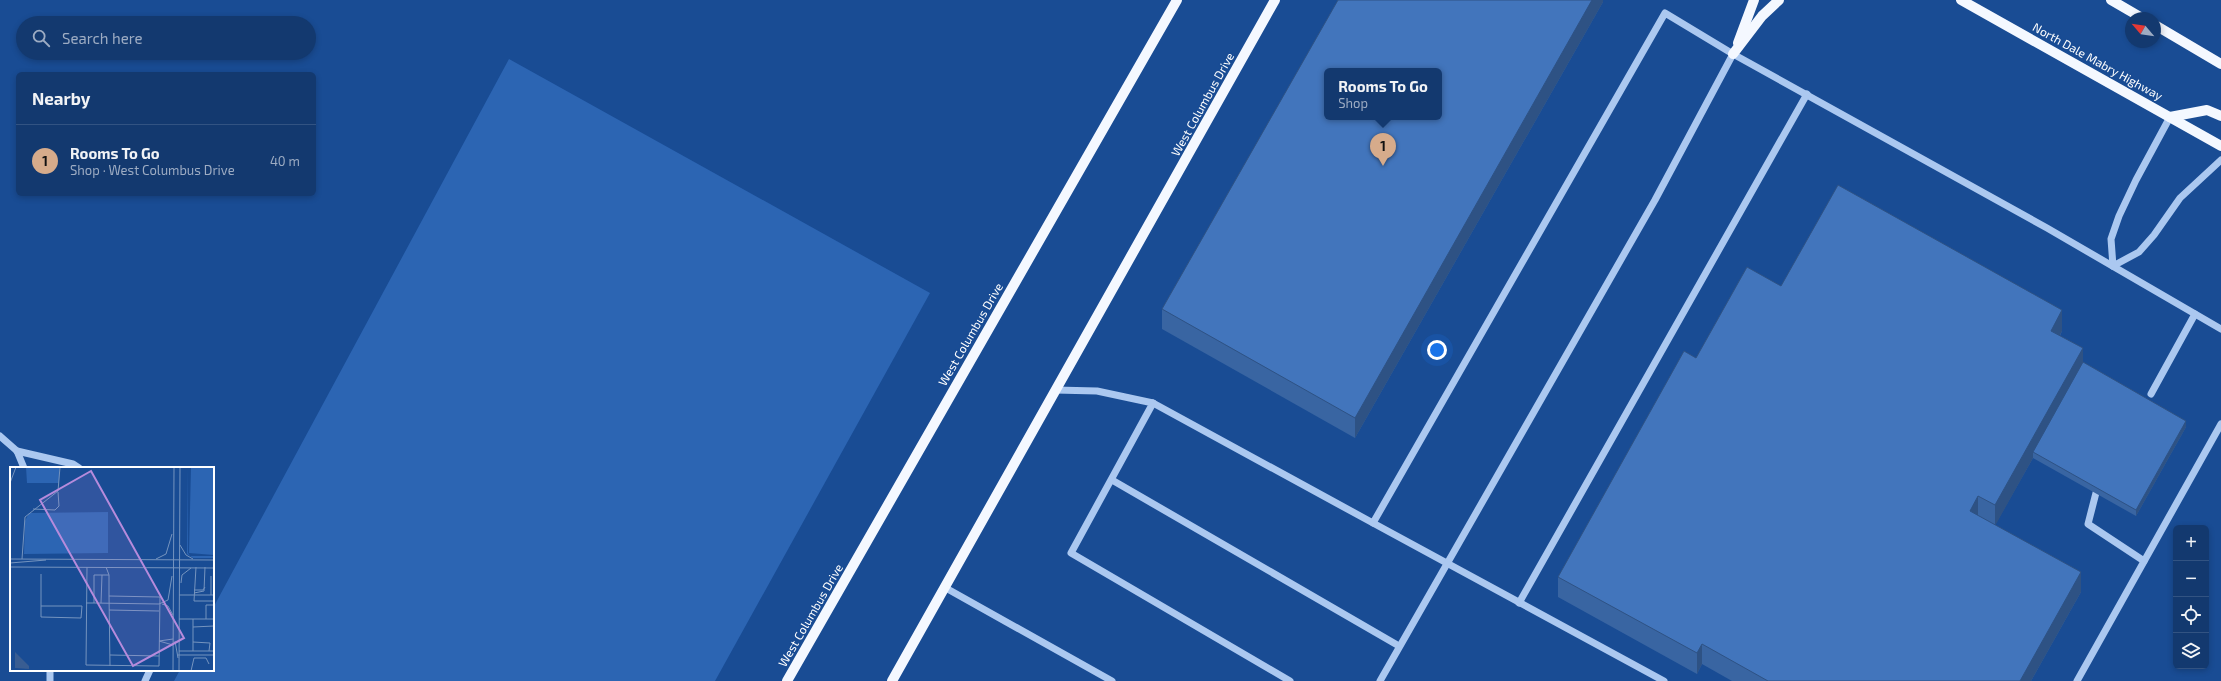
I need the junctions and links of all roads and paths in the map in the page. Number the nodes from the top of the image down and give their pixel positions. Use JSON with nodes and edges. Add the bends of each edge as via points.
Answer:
{"nodes":[{"id":1,"x":1177,"y":0,"type":"edge"},
{"id":2,"x":1276,"y":0,"type":"edge"},
{"id":3,"x":1754,"y":0,"type":"edge"},
{"id":4,"x":1779,"y":0,"type":"edge"},
{"id":5,"x":1962,"y":0,"type":"edge"},
{"id":6,"x":2111,"y":0,"type":"edge"},
{"id":7,"x":2132,"y":12,"type":"edge"},
{"id":8,"x":2161,"y":29,"type":"edge"},
{"id":9,"x":1733,"y":54,"type":"junction"},
{"id":10,"x":2221,"y":64,"type":"edge"},
{"id":11,"x":1807,"y":94,"type":"junction"},
{"id":12,"x":2221,"y":116,"type":"edge"},
{"id":13,"x":2170,"y":117,"type":"junction"},
{"id":14,"x":2221,"y":146,"type":"edge"},
{"id":15,"x":2221,"y":160,"type":"edge"},
{"id":16,"x":2113,"y":266,"type":"junction"},
{"id":17,"x":2195,"y":314,"type":"junction"},
{"id":18,"x":2221,"y":329,"type":"edge"},
{"id":19,"x":1055,"y":390,"type":"junction"},
{"id":20,"x":2151,"y":394,"type":"dead end"},
{"id":21,"x":1153,"y":403,"type":"junction"},
{"id":22,"x":2221,"y":424,"type":"edge"},
{"id":23,"x":0,"y":436,"type":"edge"},
{"id":24,"x":17,"y":451,"type":"junction"},
{"id":25,"x":24,"y":467,"type":"edge"},
{"id":26,"x":78,"y":467,"type":"edge"},
{"id":27,"x":1112,"y":480,"type":"junction"},
{"id":28,"x":2098,"y":483,"type":"edge"},
{"id":29,"x":1373,"y":523,"type":"junction"},
{"id":30,"x":2144,"y":561,"type":"junction"},
{"id":31,"x":1447,"y":564,"type":"junction"},
{"id":32,"x":944,"y":587,"type":"junction"},
{"id":33,"x":1520,"y":603,"type":"junction"},
{"id":34,"x":1399,"y":646,"type":"junction"},
{"id":35,"x":150,"y":671,"type":"edge"},
{"id":36,"x":145,"y":681,"type":"edge"},
{"id":37,"x":787,"y":681,"type":"edge"},
{"id":38,"x":892,"y":681,"type":"edge"},
{"id":39,"x":1112,"y":681,"type":"edge"},
{"id":40,"x":1290,"y":681,"type":"edge"},
{"id":41,"x":1380,"y":681,"type":"edge"},
{"id":42,"x":1664,"y":681,"type":"edge"},
{"id":43,"x":2077,"y":681,"type":"edge"}],
"edges":[{"from":1,"to":37,"type":"main road","name":"West Columbus Drive"},
{"from":2,"to":19,"type":"main road","name":"West Columbus Drive"},
{"from":3,"to":9,"type":"main road"},
{"from":4,"to":9,"type":"main road","via":[[1762,16]]},
{"from":5,"to":13,"type":"main road","name":"North Dale Mabry Highway"},
{"from":6,"to":7,"type":"main road"},
{"from":8,"to":10,"type":"main road"},
{"from":9,"to":11,"type":"street"},
{"from":9,"to":29,"type":"street","via":[[1665,13]]},
{"from":9,"to":31,"type":"street","via":[[1655,200]]},
{"from":11,"to":16,"type":"street"},
{"from":11,"to":33,"type":"street"},
{"from":12,"to":13,"type":"main road","via":[[2207,110]]},
{"from":13,"to":14,"type":"main road","name":"North Dale Mabry Highway"},
{"from":13,"to":16,"type":"street","via":[[2119,216],[2111,239]]},
{"from":15,"to":16,"type":"street","via":[[2180,198],[2139,252]]},
{"from":16,"to":17,"type":"street"},
{"from":17,"to":18,"type":"street"},
{"from":17,"to":20,"type":"street"},
{"from":19,"to":21,"type":"street","via":[[1097,390]]},
{"from":19,"to":32,"type":"main road","name":"West Columbus Drive"},
{"from":21,"to":27,"type":"street"},
{"from":21,"to":29,"type":"street"},
{"from":22,"to":30,"type":"street"},
{"from":23,"to":24,"type":"street"},
{"from":24,"to":25,"type":"street"},
{"from":24,"to":26,"type":"street"},
{"from":27,"to":34,"type":"street"},
{"from":27,"to":40,"type":"street","via":[[1071,553]]},
{"from":28,"to":30,"type":"street","via":[[2088,524]]},
{"from":29,"to":31,"type":"street"},
{"from":30,"to":43,"type":"street"},
{"from":31,"to":33,"type":"street"},
{"from":31,"to":34,"type":"street"},
{"from":32,"to":38,"type":"main road","name":"West Columbus Drive"},
{"from":32,"to":39,"type":"street"},
{"from":33,"to":42,"type":"street"},
{"from":34,"to":41,"type":"street"},
{"from":35,"to":36,"type":"street"}]}
